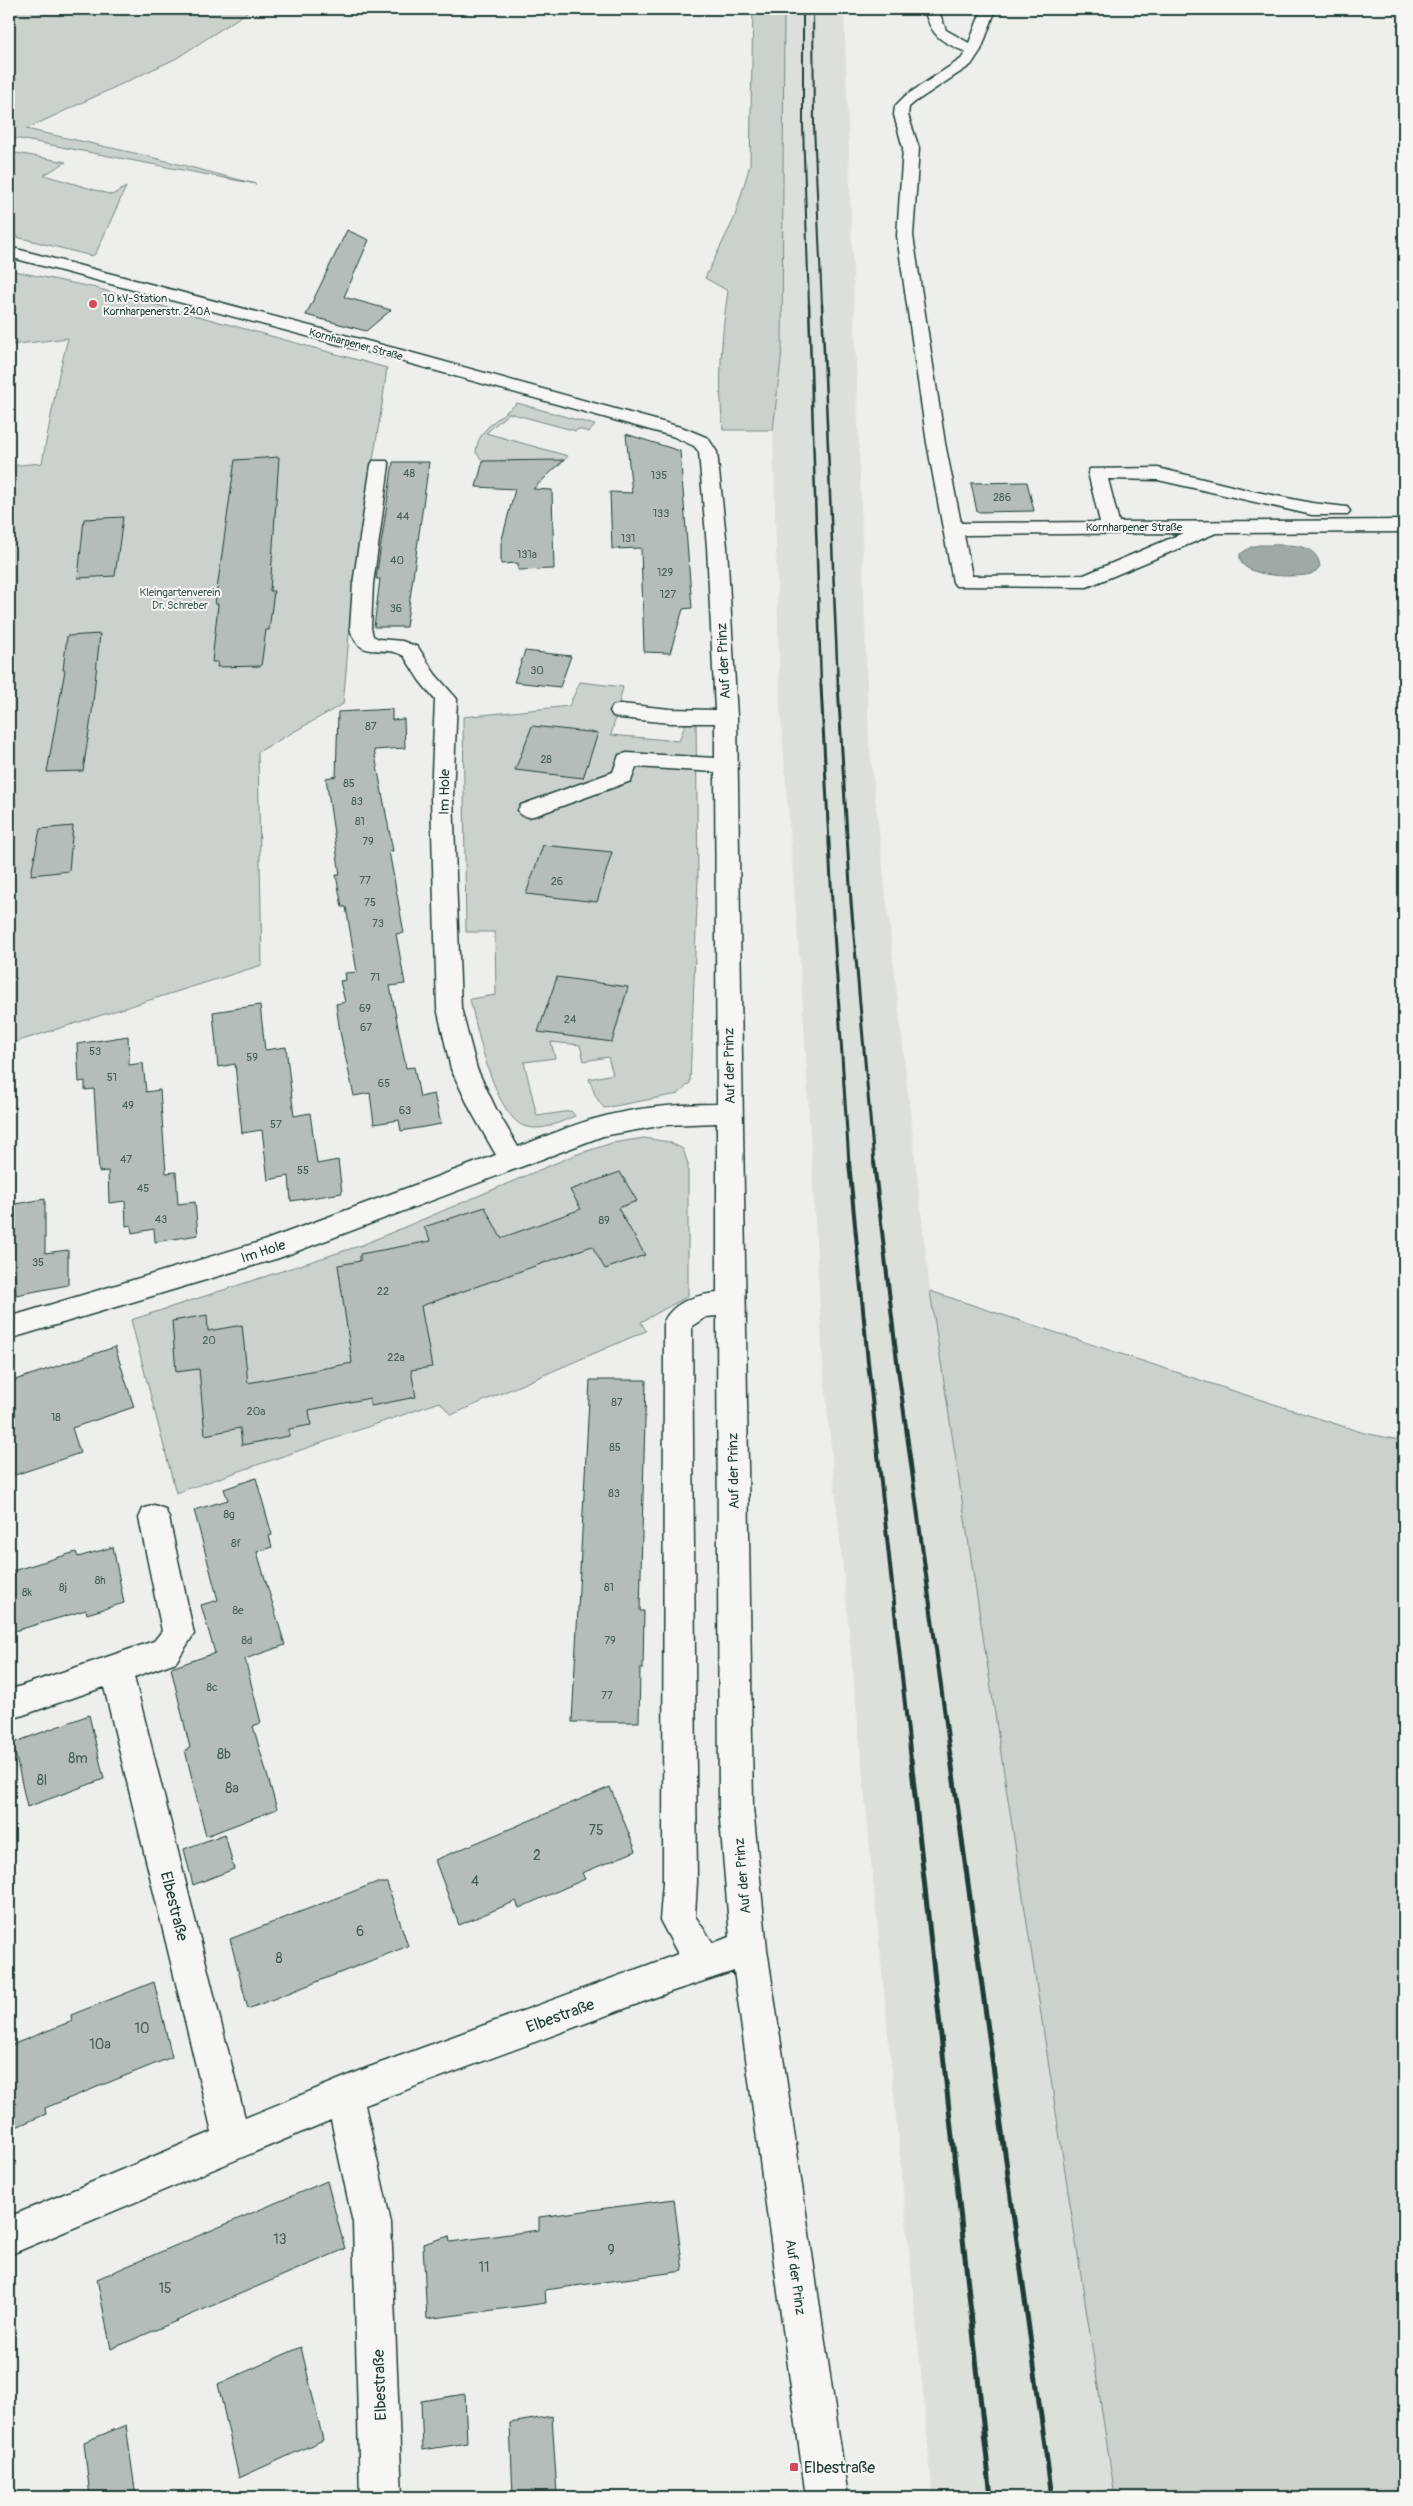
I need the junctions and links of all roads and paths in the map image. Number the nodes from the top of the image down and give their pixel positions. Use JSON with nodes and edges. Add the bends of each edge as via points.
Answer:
{"nodes":[{"id":1,"x":931,"y":9,"type":"edge"},
{"id":2,"x":989,"y":9,"type":"edge"},
{"id":3,"x":974,"y":50,"type":"junction"},
{"id":4,"x":9,"y":252,"type":"edge"},
{"id":5,"x":701,"y":442,"type":"joint"},
{"id":6,"x":380,"y":465,"type":"dead end"},
{"id":7,"x":1404,"y":513,"type":"edge"},
{"id":8,"x":1214,"y":526,"type":"junction"},
{"id":9,"x":1404,"y":526,"type":"edge"},
{"id":10,"x":1111,"y":528,"type":"junction"},
{"id":11,"x":951,"y":529,"type":"junction"},
{"id":12,"x":621,"y":711,"type":"dead end"},
{"id":13,"x":726,"y":717,"type":"junction"},
{"id":14,"x":726,"y":766,"type":"junction"},
{"id":15,"x":529,"y":810,"type":"dead end"},
{"id":16,"x":729,"y":1113,"type":"junction"},
{"id":17,"x":512,"y":1159,"type":"junction"},
{"id":18,"x":732,"y":1303,"type":"junction"},
{"id":19,"x":9,"y":1328,"type":"edge"},
{"id":20,"x":154,"y":1518,"type":"dead end"},
{"id":21,"x":116,"y":1669,"type":"junction"},
{"id":22,"x":9,"y":1705,"type":"edge"},
{"id":23,"x":749,"y":1949,"type":"junction"},
{"id":24,"x":705,"y":1963,"type":"junction"},
{"id":25,"x":344,"y":2096,"type":"junction"},
{"id":26,"x":234,"y":2143,"type":"junction"},
{"id":27,"x":9,"y":2236,"type":"edge"},
{"id":28,"x":381,"y":2497,"type":"edge"},
{"id":29,"x":827,"y":2497,"type":"edge"}],
"edges":[{"from":1,"to":3,"type":"street","via":[[936,28],[942,36]]},
{"from":2,"to":3,"type":"street"},
{"from":3,"to":11,"type":"street","via":[[966,62],[902,106],[901,115],[911,148],[905,236]]},
{"from":4,"to":5,"type":"street","name":"Kornharpener Straße","via":[[526,389],[678,432]]},
{"from":5,"to":13,"type":"street","name":"Auf der Prinz","via":[[708,452],[717,547]]},
{"from":6,"to":17,"type":"street","name":"Im Hole","via":[[359,630],[363,639],[374,645],[405,648],[417,656],[426,675],[446,699],[442,797],[449,1008],[464,1069]]},
{"from":7,"to":10,"type":"street","via":[[1374,514],[1312,508],[1158,474],[1097,473]]},
{"from":8,"to":9,"type":"street","name":"Kornharpener Straße"},
{"from":8,"to":10,"type":"street","name":"Kornharpener Straße"},
{"from":8,"to":11,"type":"street","via":[[1087,581],[1019,582],[963,582]]},
{"from":10,"to":11,"type":"street","name":"Kornharpener Straße"},
{"from":12,"to":13,"type":"street"},
{"from":13,"to":14,"type":"street","name":"Auf der Prinz"},
{"from":14,"to":15,"type":"street","via":[[627,760],[623,776]]},
{"from":14,"to":16,"type":"street","name":"Auf der Prinz"},
{"from":16,"to":17,"type":"street","name":"Im Hole","via":[[674,1113],[633,1119],[599,1127]]},
{"from":16,"to":18,"type":"street","name":"Auf der Prinz"},
{"from":17,"to":19,"type":"street","name":"Im Hole","via":[[269,1250]]},
{"from":18,"to":23,"type":"street","name":"Auf der Prinz","via":[[736,1808]]},
{"from":18,"to":24,"type":"street","via":[[700,1306],[678,1320],[680,1882],[677,1920]]},
{"from":20,"to":21,"type":"street","via":[[178,1634],[165,1652]]},
{"from":21,"to":22,"type":"street"},
{"from":21,"to":26,"type":"street","name":"Elbestraße"},
{"from":23,"to":24,"type":"street","name":"Elbestraße"},
{"from":23,"to":29,"type":"street","name":"Auf der Prinz"},
{"from":24,"to":25,"type":"street","name":"Elbestraße"},
{"from":25,"to":26,"type":"street","name":"Elbestraße"},
{"from":25,"to":28,"type":"street","name":"Elbestraße","via":[[372,2223]]},
{"from":26,"to":27,"type":"street","name":"Elbestraße"}]}
